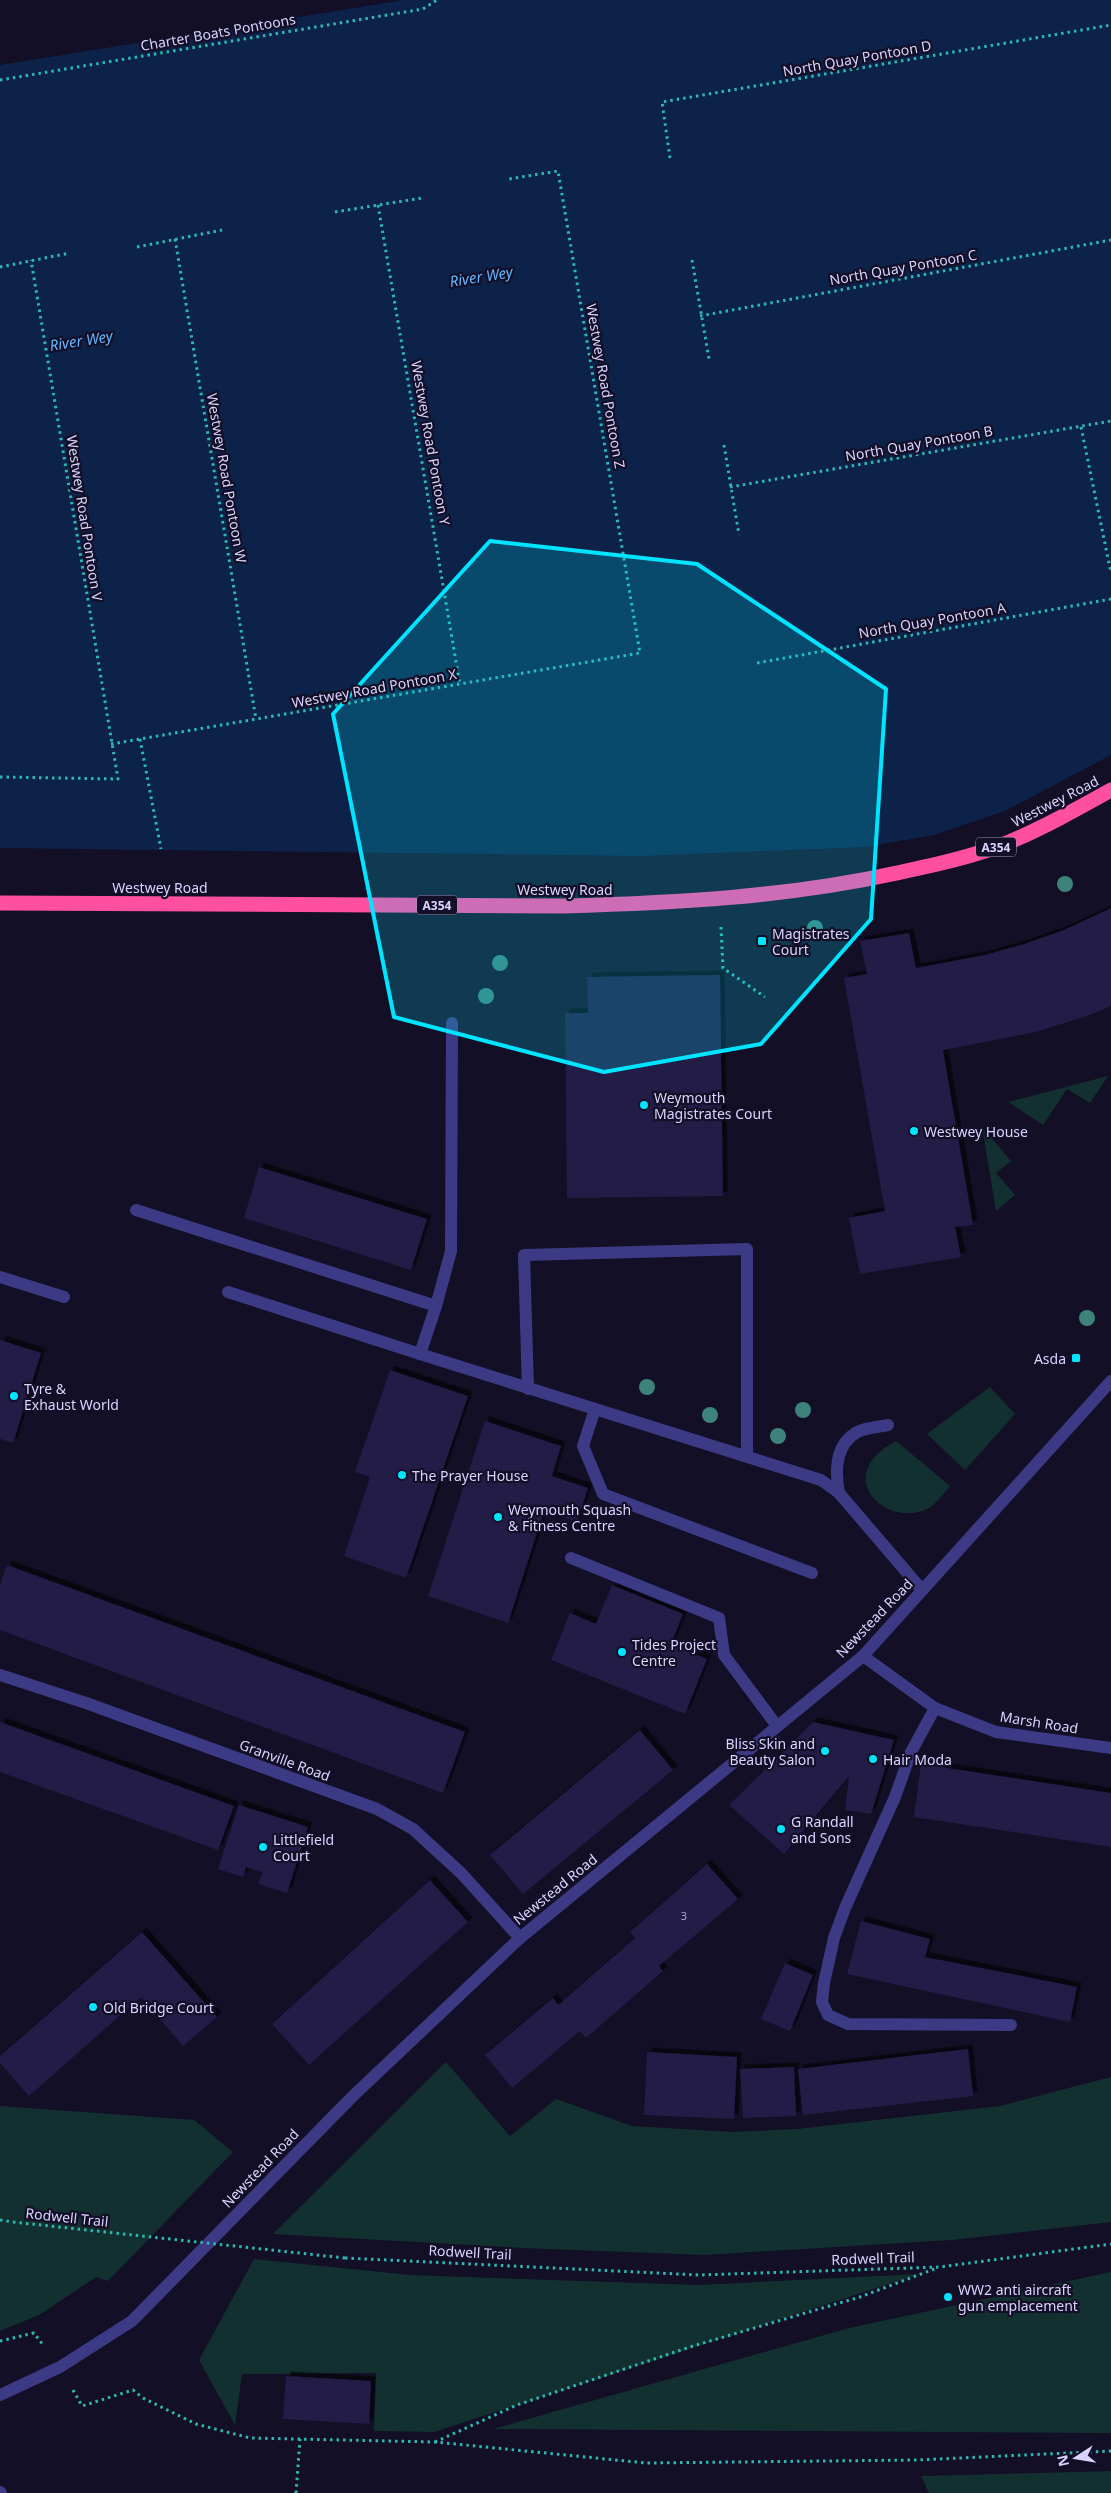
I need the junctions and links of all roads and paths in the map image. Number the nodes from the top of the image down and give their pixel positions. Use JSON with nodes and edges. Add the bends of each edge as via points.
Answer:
{"nodes":[{"id":1,"x":437,"y":0,"type":"edge"},
{"id":2,"x":1111,"y":25,"type":"edge"},
{"id":3,"x":0,"y":80,"type":"edge"},
{"id":4,"x":670,"y":158,"type":"dead end"},
{"id":5,"x":509,"y":179,"type":"dead end"},
{"id":6,"x":422,"y":198,"type":"dead end"},
{"id":7,"x":378,"y":205,"type":"junction"},
{"id":8,"x":335,"y":212,"type":"dead end"},
{"id":9,"x":222,"y":230,"type":"dead end"},
{"id":10,"x":175,"y":239,"type":"junction"},
{"id":11,"x":1111,"y":240,"type":"edge"},
{"id":12,"x":137,"y":247,"type":"dead end"},
{"id":13,"x":70,"y":253,"type":"dead end"},
{"id":14,"x":31,"y":260,"type":"junction"},
{"id":15,"x":692,"y":260,"type":"dead end"},
{"id":16,"x":0,"y":267,"type":"edge"},
{"id":17,"x":700,"y":316,"type":"junction"},
{"id":18,"x":709,"y":359,"type":"dead end"},
{"id":19,"x":1111,"y":421,"type":"edge"},
{"id":20,"x":1081,"y":427,"type":"junction"},
{"id":21,"x":724,"y":445,"type":"dead end"},
{"id":22,"x":730,"y":487,"type":"junction"},
{"id":23,"x":739,"y":535,"type":"dead end"},
{"id":24,"x":1111,"y":573,"type":"edge"},
{"id":25,"x":1111,"y":599,"type":"edge"},
{"id":26,"x":640,"y":654,"type":"joint"},
{"id":27,"x":757,"y":663,"type":"dead end"},
{"id":28,"x":460,"y":684,"type":"junction"},
{"id":29,"x":256,"y":720,"type":"junction"},
{"id":30,"x":140,"y":739,"type":"junction"},
{"id":31,"x":111,"y":744,"type":"junction"},
{"id":32,"x":0,"y":777,"type":"edge"},
{"id":33,"x":1111,"y":790,"type":"edge"},
{"id":34,"x":161,"y":849,"type":"dead end"},
{"id":35,"x":0,"y":904,"type":"edge"},
{"id":36,"x":722,"y":936,"type":"dead end"},
{"id":37,"x":765,"y":997,"type":"dead end"},
{"id":38,"x":452,"y":1023,"type":"dead end"},
{"id":39,"x":136,"y":1210,"type":"dead end"},
{"id":40,"x":0,"y":1277,"type":"edge"},
{"id":41,"x":228,"y":1292,"type":"dead end"},
{"id":42,"x":64,"y":1297,"type":"dead end"},
{"id":43,"x":436,"y":1306,"type":"junction"},
{"id":44,"x":420,"y":1354,"type":"junction"},
{"id":45,"x":1111,"y":1381,"type":"edge"},
{"id":46,"x":528,"y":1389,"type":"junction"},
{"id":47,"x":595,"y":1409,"type":"junction"},
{"id":48,"x":888,"y":1425,"type":"dead end"},
{"id":49,"x":747,"y":1455,"type":"junction"},
{"id":50,"x":839,"y":1494,"type":"junction"},
{"id":51,"x":571,"y":1558,"type":"dead end"},
{"id":52,"x":812,"y":1573,"type":"dead end"},
{"id":53,"x":922,"y":1590,"type":"junction"},
{"id":54,"x":863,"y":1656,"type":"junction"},
{"id":55,"x":0,"y":1675,"type":"edge"},
{"id":56,"x":935,"y":1708,"type":"junction"},
{"id":57,"x":777,"y":1726,"type":"junction"},
{"id":58,"x":1111,"y":1748,"type":"edge"},
{"id":59,"x":520,"y":1938,"type":"junction"},
{"id":60,"x":1011,"y":2025,"type":"dead end"},
{"id":61,"x":0,"y":2220,"type":"edge"},
{"id":62,"x":1111,"y":2244,"type":"edge"},
{"id":63,"x":940,"y":2267,"type":"junction"},
{"id":64,"x":132,"y":2390,"type":"dead end"},
{"id":65,"x":0,"y":2395,"type":"edge"},
{"id":66,"x":300,"y":2439,"type":"junction"},
{"id":67,"x":435,"y":2442,"type":"junction"},
{"id":68,"x":1111,"y":2451,"type":"edge"},
{"id":69,"x":296,"y":2493,"type":"edge"}],
"edges":[{"from":1,"to":3,"type":"path","name":"Charter Boats Pontoons","via":[[424,9]]},
{"from":2,"to":4,"type":"path","name":"North Quay Pontoon D","via":[[662,102]]},
{"from":5,"to":26,"type":"path","name":"Westwey Road Pontoon Z","via":[[558,171]]},
{"from":6,"to":7,"type":"path"},
{"from":7,"to":8,"type":"path"},
{"from":7,"to":28,"type":"path","name":"Westwey Road Pontoon Y"},
{"from":9,"to":10,"type":"path"},
{"from":10,"to":12,"type":"path"},
{"from":10,"to":29,"type":"path","name":"Westwey Road Pontoon W"},
{"from":11,"to":17,"type":"path","name":"North Quay Pontoon C"},
{"from":13,"to":14,"type":"path"},
{"from":14,"to":16,"type":"path"},
{"from":14,"to":31,"type":"path","name":"Westwey Road Pontoon V"},
{"from":15,"to":17,"type":"path"},
{"from":17,"to":18,"type":"path"},
{"from":19,"to":20,"type":"path","name":"North Quay Pontoon B"},
{"from":20,"to":22,"type":"path","name":"North Quay Pontoon B"},
{"from":20,"to":24,"type":"path"},
{"from":21,"to":22,"type":"path"},
{"from":22,"to":23,"type":"path"},
{"from":25,"to":27,"type":"path","name":"North Quay Pontoon A"},
{"from":26,"to":28,"type":"path","name":"Westwey Road Pontoon X"},
{"from":28,"to":29,"type":"path","name":"Westwey Road Pontoon X"},
{"from":29,"to":30,"type":"path","name":"Westwey Road Pontoon X"},
{"from":30,"to":31,"type":"path","name":"Westwey Road Pontoon X"},
{"from":30,"to":34,"type":"path"},
{"from":31,"to":32,"type":"path","name":"Westwey Road Pontoon V","via":[[118,779]]},
{"from":33,"to":35,"type":"highway","name":"Westwey Road","number":"A354","via":[[1006,844],[954,860],[864,880],[767,894],[650,904],[563,906]]},
{"from":36,"to":37,"type":"path","via":[[723,968]]},
{"from":38,"to":43,"type":"street","via":[[451,1252]]},
{"from":39,"to":43,"type":"street"},
{"from":40,"to":42,"type":"street"},
{"from":41,"to":44,"type":"street"},
{"from":43,"to":44,"type":"street"},
{"from":44,"to":46,"type":"street"},
{"from":45,"to":53,"type":"street","name":"Newstead Road"},
{"from":46,"to":47,"type":"street"},
{"from":46,"to":49,"type":"street","via":[[524,1255],[747,1249]]},
{"from":47,"to":49,"type":"street"},
{"from":47,"to":52,"type":"street","via":[[583,1446],[603,1494]]},
{"from":48,"to":50,"type":"street","via":[[858,1432],[844,1444],[837,1469]]},
{"from":49,"to":50,"type":"street","via":[[822,1480]]},
{"from":50,"to":53,"type":"street"},
{"from":51,"to":57,"type":"street","via":[[719,1618],[724,1655]]},
{"from":53,"to":54,"type":"street","name":"Newstead Road"},
{"from":54,"to":56,"type":"street","name":"Marsh Road"},
{"from":54,"to":57,"type":"street","name":"Newstead Road"},
{"from":55,"to":59,"type":"street","name":"Granville Road","via":[[377,1809],[414,1829],[461,1873]]},
{"from":56,"to":58,"type":"street","name":"Marsh Road","via":[[996,1732]]},
{"from":56,"to":60,"type":"street","via":[[911,1752],[895,1797],[845,1908],[834,1938],[822,2002],[828,2015],[848,2024]]},
{"from":57,"to":59,"type":"street","name":"Newstead Road"},
{"from":59,"to":65,"type":"street","name":"Newstead Road","via":[[353,2096],[132,2321],[60,2367]]},
{"from":61,"to":63,"type":"path","name":"Rodwell Trail","bridge":true,"via":[[345,2258],[699,2275]]},
{"from":62,"to":63,"type":"path","name":"Rodwell Trail"},
{"from":63,"to":67,"type":"path","name":"Rodwell Trail","via":[[860,2297],[693,2346],[517,2405]]},
{"from":64,"to":66,"type":"path","name":"Rodwell Trail","via":[[196,2424],[250,2438]]},
{"from":66,"to":67,"type":"path","name":"Rodwell Trail"},
{"from":66,"to":69,"type":"path"},
{"from":67,"to":68,"type":"path","via":[[646,2462],[917,2460]]}]}
